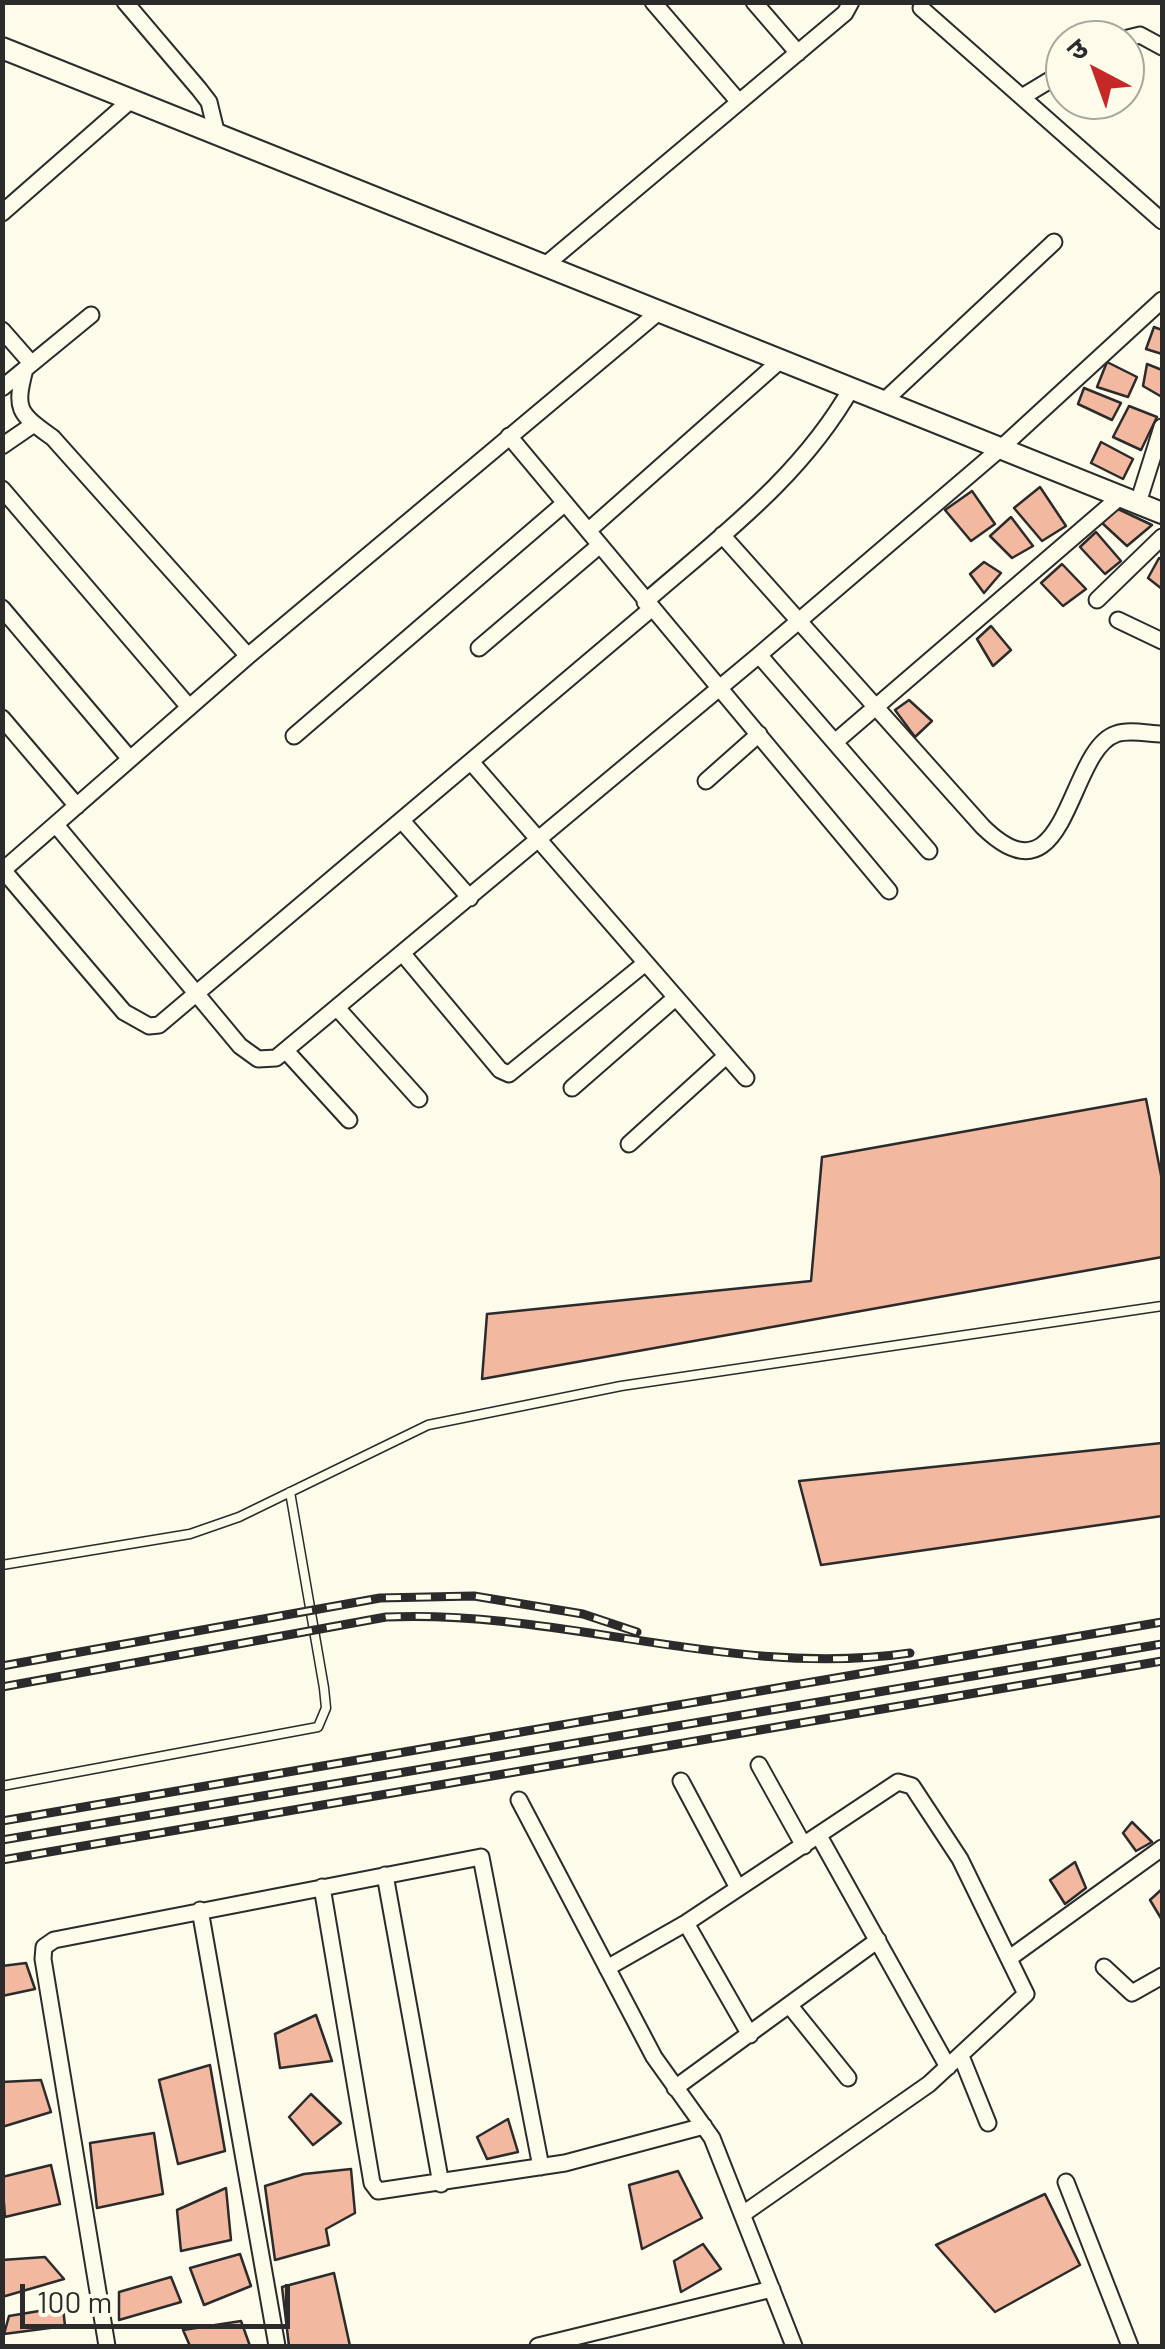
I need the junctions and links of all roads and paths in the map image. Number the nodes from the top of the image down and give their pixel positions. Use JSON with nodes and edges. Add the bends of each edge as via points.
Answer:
{"nodes":[{"id":1,"x":125,"y":2,"type":"edge"},
{"id":2,"x":654,"y":2,"type":"edge"},
{"id":3,"x":754,"y":2,"type":"edge"},
{"id":4,"x":851,"y":2,"type":"edge"},
{"id":5,"x":921,"y":8,"type":"dead end"},
{"id":6,"x":2,"y":48,"type":"edge"},
{"id":7,"x":798,"y":53,"type":"junction"},
{"id":8,"x":1045,"y":83,"type":"edge"},
{"id":9,"x":1022,"y":97,"type":"junction"},
{"id":10,"x":131,"y":100,"type":"junction"},
{"id":11,"x":739,"y":102,"type":"junction"},
{"id":12,"x":217,"y":135,"type":"junction"},
{"id":13,"x":2,"y":213,"type":"edge"},
{"id":14,"x":1162,"y":222,"type":"edge"},
{"id":15,"x":1054,"y":242,"type":"dead end"},
{"id":16,"x":543,"y":267,"type":"junction"},
{"id":17,"x":1162,"y":300,"type":"edge"},
{"id":18,"x":661,"y":310,"type":"junction"},
{"id":19,"x":91,"y":315,"type":"dead end"},
{"id":20,"x":2,"y":330,"type":"edge"},
{"id":21,"x":782,"y":359,"type":"junction"},
{"id":22,"x":28,"y":366,"type":"junction"},
{"id":23,"x":852,"y":387,"type":"junction"},
{"id":24,"x":2,"y":388,"type":"edge"},
{"id":25,"x":884,"y":401,"type":"junction"},
{"id":26,"x":34,"y":424,"type":"junction"},
{"id":27,"x":1162,"y":427,"type":"edge"},
{"id":28,"x":509,"y":436,"type":"junction"},
{"id":29,"x":2,"y":446,"type":"edge"},
{"id":30,"x":1001,"y":448,"type":"junction"},
{"id":31,"x":2,"y":489,"type":"edge"},
{"id":32,"x":1129,"y":500,"type":"junction"},
{"id":33,"x":566,"y":503,"type":"junction"},
{"id":34,"x":1162,"y":513,"type":"edge"},
{"id":35,"x":588,"y":530,"type":"junction"},
{"id":36,"x":722,"y":535,"type":"junction"},
{"id":37,"x":1162,"y":537,"type":"edge"},
{"id":38,"x":600,"y":545,"type":"junction"},
{"id":39,"x":1097,"y":600,"type":"dead end"},
{"id":40,"x":648,"y":606,"type":"junction"},
{"id":41,"x":2,"y":608,"type":"edge"},
{"id":42,"x":1118,"y":620,"type":"dead end"},
{"id":43,"x":799,"y":621,"type":"junction"},
{"id":44,"x":1162,"y":641,"type":"edge"},
{"id":45,"x":479,"y":648,"type":"dead end"},
{"id":46,"x":759,"y":655,"type":"junction"},
{"id":47,"x":248,"y":656,"type":"junction"},
{"id":48,"x":719,"y":687,"type":"junction"},
{"id":49,"x":876,"y":706,"type":"junction"},
{"id":50,"x":189,"y":707,"type":"junction"},
{"id":51,"x":2,"y":718,"type":"edge"},
{"id":52,"x":759,"y":734,"type":"junction"},
{"id":53,"x":1162,"y":734,"type":"edge"},
{"id":54,"x":294,"y":736,"type":"dead end"},
{"id":55,"x":835,"y":742,"type":"junction"},
{"id":56,"x":130,"y":759,"type":"junction"},
{"id":57,"x":472,"y":763,"type":"junction"},
{"id":58,"x":706,"y":781,"type":"dead end"},
{"id":59,"x":77,"y":806,"type":"junction"},
{"id":60,"x":403,"y":822,"type":"junction"},
{"id":61,"x":56,"y":824,"type":"junction"},
{"id":62,"x":537,"y":841,"type":"junction"},
{"id":63,"x":2,"y":845,"type":"edge"},
{"id":64,"x":929,"y":850,"type":"dead end"},
{"id":65,"x":7,"y":867,"type":"edge"},
{"id":66,"x":889,"y":890,"type":"dead end"},
{"id":67,"x":470,"y":898,"type":"junction"},
{"id":68,"x":403,"y":954,"type":"junction"},
{"id":69,"x":643,"y":965,"type":"junction"},
{"id":70,"x":198,"y":995,"type":"junction"},
{"id":71,"x":674,"y":999,"type":"junction"},
{"id":72,"x":338,"y":1009,"type":"junction"},
{"id":73,"x":287,"y":1052,"type":"junction"},
{"id":74,"x":726,"y":1056,"type":"junction"},
{"id":75,"x":746,"y":1078,"type":"dead end"},
{"id":76,"x":572,"y":1088,"type":"dead end"},
{"id":77,"x":419,"y":1099,"type":"dead end"},
{"id":78,"x":349,"y":1120,"type":"dead end"},
{"id":79,"x":629,"y":1144,"type":"dead end"},
{"id":80,"x":1162,"y":1306,"type":"edge"},
{"id":81,"x":290,"y":1492,"type":"junction"},
{"id":82,"x":2,"y":1566,"type":"edge"},
{"id":83,"x":759,"y":1765,"type":"dead end"},
{"id":84,"x":681,"y":1781,"type":"dead end"},
{"id":85,"x":2,"y":1786,"type":"edge"},
{"id":86,"x":519,"y":1800,"type":"dead end"},
{"id":87,"x":818,"y":1836,"type":"junction"},
{"id":88,"x":804,"y":1846,"type":"junction"},
{"id":89,"x":1162,"y":1848,"type":"edge"},
{"id":90,"x":385,"y":1875,"type":"junction"},
{"id":91,"x":322,"y":1887,"type":"junction"},
{"id":92,"x":738,"y":1888,"type":"junction"},
{"id":93,"x":200,"y":1910,"type":"junction"},
{"id":94,"x":686,"y":1923,"type":"junction"},
{"id":95,"x":878,"y":1940,"type":"junction"},
{"id":96,"x":1011,"y":1958,"type":"junction"},
{"id":97,"x":1104,"y":1966,"type":"dead end"},
{"id":98,"x":606,"y":1968,"type":"junction"},
{"id":99,"x":1162,"y":1976,"type":"edge"},
{"id":100,"x":790,"y":2006,"type":"junction"},
{"id":101,"x":750,"y":2034,"type":"junction"},
{"id":102,"x":954,"y":2061,"type":"junction"},
{"id":103,"x":848,"y":2078,"type":"dead end"},
{"id":104,"x":675,"y":2088,"type":"junction"},
{"id":105,"x":988,"y":2123,"type":"dead end"},
{"id":106,"x":704,"y":2126,"type":"junction"},
{"id":107,"x":542,"y":2167,"type":"junction"},
{"id":108,"x":1066,"y":2182,"type":"dead end"},
{"id":109,"x":441,"y":2184,"type":"junction"},
{"id":110,"x":742,"y":2214,"type":"junction"},
{"id":111,"x":772,"y":2289,"type":"junction"},
{"id":112,"x":106,"y":2346,"type":"edge"},
{"id":113,"x":277,"y":2346,"type":"edge"},
{"id":114,"x":538,"y":2346,"type":"edge"},
{"id":115,"x":794,"y":2346,"type":"edge"},
{"id":116,"x":1130,"y":2346,"type":"edge"}],
"edges":[{"from":1,"to":12,"type":"street","via":[[209,102]]},
{"from":2,"to":11,"type":"street"},
{"from":3,"to":7,"type":"street"},
{"from":4,"to":7,"type":"street"},
{"from":5,"to":9,"type":"street"},
{"from":6,"to":10,"type":"street"},
{"from":7,"to":11,"type":"street"},
{"from":8,"to":9,"type":"street"},
{"from":9,"to":14,"type":"street"},
{"from":10,"to":12,"type":"street"},
{"from":10,"to":13,"type":"street"},
{"from":11,"to":16,"type":"street"},
{"from":12,"to":16,"type":"street"},
{"from":15,"to":25,"type":"street"},
{"from":16,"to":18,"type":"street"},
{"from":17,"to":30,"type":"street"},
{"from":18,"to":21,"type":"street"},
{"from":18,"to":28,"type":"street"},
{"from":19,"to":22,"type":"street"},
{"from":20,"to":22,"type":"street"},
{"from":21,"to":23,"type":"street"},
{"from":21,"to":35,"type":"street"},
{"from":22,"to":24,"type":"street"},
{"from":22,"to":26,"type":"street","via":[[18,401]]},
{"from":23,"to":25,"type":"street"},
{"from":23,"to":36,"type":"street","via":[[810,452]]},
{"from":25,"to":30,"type":"street"},
{"from":26,"to":29,"type":"street"},
{"from":26,"to":47,"type":"street"},
{"from":27,"to":32,"type":"street"},
{"from":28,"to":33,"type":"street"},
{"from":28,"to":47,"type":"street"},
{"from":30,"to":32,"type":"street"},
{"from":30,"to":43,"type":"street"},
{"from":31,"to":50,"type":"street"},
{"from":32,"to":34,"type":"street"},
{"from":32,"to":49,"type":"street"},
{"from":33,"to":35,"type":"street"},
{"from":33,"to":54,"type":"street"},
{"from":35,"to":38,"type":"street"},
{"from":36,"to":40,"type":"street"},
{"from":36,"to":43,"type":"street"},
{"from":37,"to":39,"type":"street"},
{"from":38,"to":40,"type":"street"},
{"from":38,"to":45,"type":"street"},
{"from":40,"to":48,"type":"street"},
{"from":40,"to":57,"type":"street"},
{"from":41,"to":56,"type":"street"},
{"from":42,"to":44,"type":"street"},
{"from":43,"to":46,"type":"street"},
{"from":43,"to":49,"type":"street"},
{"from":46,"to":48,"type":"street"},
{"from":46,"to":55,"type":"street"},
{"from":47,"to":50,"type":"street"},
{"from":48,"to":52,"type":"street"},
{"from":48,"to":62,"type":"street"},
{"from":49,"to":53,"type":"street","via":[[992,836],[1021,850],[1040,845],[1058,827],[1106,740],[1125,732]]},
{"from":49,"to":55,"type":"street"},
{"from":50,"to":56,"type":"street"},
{"from":51,"to":59,"type":"street"},
{"from":52,"to":58,"type":"street"},
{"from":52,"to":66,"type":"street"},
{"from":55,"to":64,"type":"street"},
{"from":56,"to":59,"type":"street"},
{"from":57,"to":60,"type":"street"},
{"from":57,"to":62,"type":"street"},
{"from":59,"to":61,"type":"street"},
{"from":60,"to":67,"type":"street"},
{"from":60,"to":70,"type":"street"},
{"from":61,"to":65,"type":"street"},
{"from":61,"to":70,"type":"street"},
{"from":62,"to":67,"type":"street"},
{"from":62,"to":69,"type":"street"},
{"from":63,"to":65,"type":"street"},
{"from":65,"to":70,"type":"street","via":[[134,1020],[159,1025]]},
{"from":67,"to":68,"type":"street"},
{"from":68,"to":69,"type":"street","via":[[509,1074]]},
{"from":68,"to":72,"type":"street"},
{"from":69,"to":71,"type":"street"},
{"from":70,"to":73,"type":"street","via":[[249,1054],[268,1060]]},
{"from":71,"to":74,"type":"street"},
{"from":71,"to":76,"type":"street"},
{"from":72,"to":73,"type":"street"},
{"from":72,"to":77,"type":"street"},
{"from":73,"to":78,"type":"street"},
{"from":74,"to":75,"type":"street"},
{"from":74,"to":79,"type":"street"},
{"from":80,"to":81,"type":"lane","via":[[461,1416]]},
{"from":81,"to":82,"type":"lane","via":[[190,1534]]},
{"from":81,"to":85,"type":"lane","via":[[324,1688],[326,1708],[318,1727]]},
{"from":83,"to":88,"type":"street"},
{"from":84,"to":92,"type":"street"},
{"from":86,"to":98,"type":"street"},
{"from":87,"to":88,"type":"street"},
{"from":87,"to":95,"type":"street"},
{"from":87,"to":96,"type":"street","via":[[898,1782],[909,1782],[960,1860]]},
{"from":88,"to":92,"type":"street"},
{"from":89,"to":96,"type":"street"},
{"from":90,"to":91,"type":"street"},
{"from":90,"to":107,"type":"street","via":[[484,1860]]},
{"from":90,"to":109,"type":"street"},
{"from":91,"to":93,"type":"street"},
{"from":91,"to":109,"type":"street","via":[[373,2186],[388,2192]]},
{"from":92,"to":94,"type":"street"},
{"from":93,"to":112,"type":"street","via":[[60,1938],[42,1952]]},
{"from":93,"to":113,"type":"street"},
{"from":94,"to":98,"type":"street"},
{"from":94,"to":101,"type":"street"},
{"from":95,"to":100,"type":"street"},
{"from":95,"to":102,"type":"street"},
{"from":96,"to":102,"type":"street","via":[[1026,1994]]},
{"from":97,"to":99,"type":"street","via":[[1132,1993]]},
{"from":98,"to":104,"type":"street"},
{"from":100,"to":101,"type":"street"},
{"from":100,"to":103,"type":"street"},
{"from":101,"to":104,"type":"street"},
{"from":102,"to":105,"type":"street"},
{"from":102,"to":110,"type":"street"},
{"from":104,"to":106,"type":"street"},
{"from":106,"to":107,"type":"street"},
{"from":106,"to":110,"type":"street"},
{"from":107,"to":109,"type":"street"},
{"from":108,"to":116,"type":"street"},
{"from":110,"to":111,"type":"street"},
{"from":111,"to":114,"type":"street"},
{"from":111,"to":115,"type":"street"}]}
